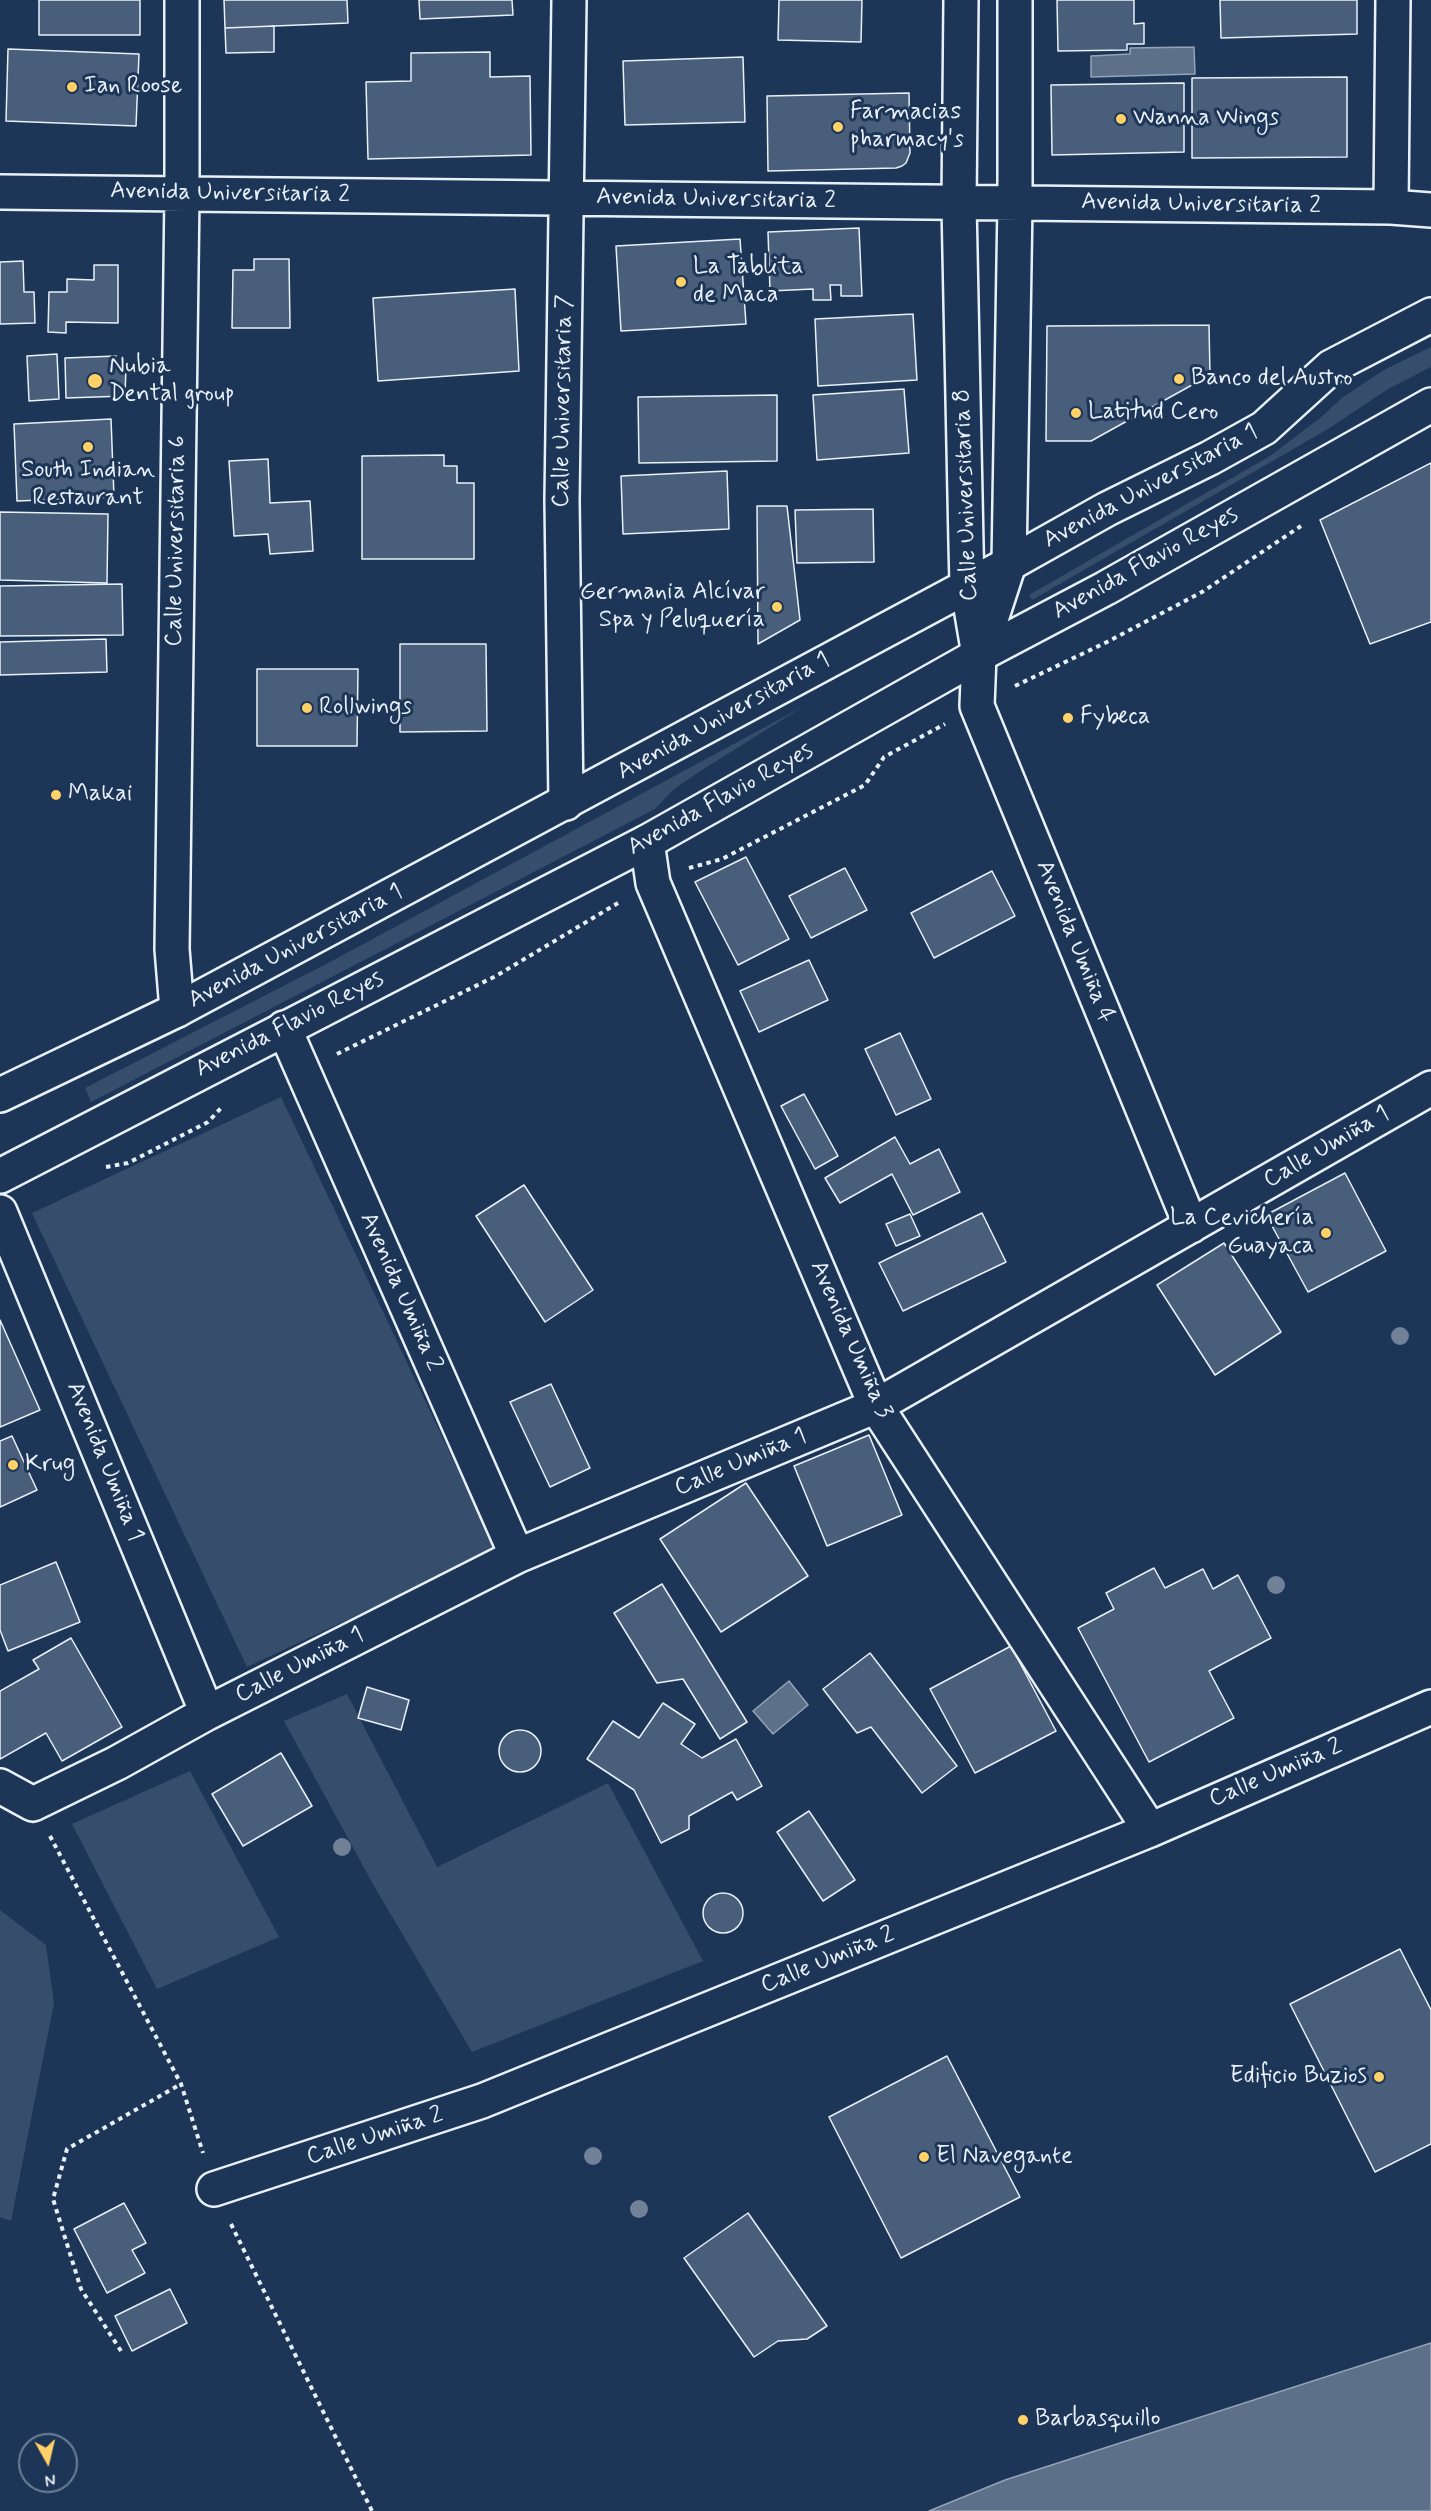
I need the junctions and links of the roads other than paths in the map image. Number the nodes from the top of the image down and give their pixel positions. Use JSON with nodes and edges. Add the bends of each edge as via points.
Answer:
{"nodes":[{"id":1,"x":182,"y":0,"type":"edge"},
{"id":2,"x":569,"y":0,"type":"edge"},
{"id":3,"x":961,"y":0,"type":"edge"},
{"id":4,"x":1015,"y":0,"type":"edge"},
{"id":5,"x":1393,"y":0,"type":"edge"},
{"id":6,"x":0,"y":192,"type":"edge"},
{"id":7,"x":182,"y":193,"type":"junction"},
{"id":8,"x":567,"y":198,"type":"junction"},
{"id":9,"x":1015,"y":203,"type":"junction"},
{"id":10,"x":958,"y":204,"type":"junction"},
{"id":11,"x":1391,"y":207,"type":"junction"},
{"id":12,"x":1431,"y":210,"type":"edge"},
{"id":13,"x":1431,"y":315,"type":"edge"},
{"id":14,"x":1431,"y":405,"type":"edge"},
{"id":15,"x":1009,"y":564,"type":"junction"},
{"id":16,"x":968,"y":584,"type":"junction"},
{"id":17,"x":979,"y":655,"type":"junction"},
{"id":18,"x":567,"y":802,"type":"junction"},
{"id":19,"x":647,"y":842,"type":"junction"},
{"id":20,"x":177,"y":1010,"type":"junction"},
{"id":21,"x":284,"y":1028,"type":"junction"},
{"id":22,"x":1431,"y":1088,"type":"edge"},
{"id":23,"x":0,"y":1095,"type":"edge"},
{"id":24,"x":0,"y":1176,"type":"edge"},
{"id":25,"x":0,"y":1212,"type":"edge"},
{"id":26,"x":1191,"y":1226,"type":"junction"},
{"id":27,"x":876,"y":1406,"type":"junction"},
{"id":28,"x":516,"y":1556,"type":"junction"},
{"id":29,"x":1431,"y":1707,"type":"edge"},
{"id":30,"x":207,"y":1713,"type":"junction"},
{"id":31,"x":0,"y":1786,"type":"edge"},
{"id":32,"x":1150,"y":1830,"type":"junction"},
{"id":33,"x":214,"y":2189,"type":"dead end"}],
"edges":[{"from":1,"to":7,"type":"street","name":"Calle Universitaria 6"},
{"from":2,"to":8,"type":"street","name":"Calle Universitaria 7"},
{"from":3,"to":10,"type":"street","name":"Calle Universitaria 8"},
{"from":4,"to":9,"type":"street","name":"Calle Universitaria 8"},
{"from":5,"to":11,"type":"street"},
{"from":6,"to":7,"type":"street","name":"Avenida Universitaria 2"},
{"from":7,"to":8,"type":"street","name":"Avenida Universitaria 2"},
{"from":7,"to":20,"type":"street","name":"Calle Universitaria 6","via":[[171,949]]},
{"from":8,"to":10,"type":"street","name":"Avenida Universitaria 2"},
{"from":8,"to":18,"type":"street","name":"Calle Universitaria 7","via":[[562,512]]},
{"from":9,"to":10,"type":"street","name":"Avenida Universitaria 2"},
{"from":9,"to":11,"type":"street","name":"Avenida Universitaria 2"},
{"from":9,"to":15,"type":"street","name":"Calle Universitaria 8"},
{"from":10,"to":16,"type":"street","name":"Calle Universitaria 8"},
{"from":11,"to":12,"type":"street","name":"Avenida Universitaria 2"},
{"from":13,"to":15,"type":"street","name":"Avenida Universitaria 1","via":[[1331,367],[1264,428]]},
{"from":14,"to":17,"type":"street","name":"Avenida Flavio Reyes"},
{"from":15,"to":16,"type":"street","name":"Avenida Universitaria 1"},
{"from":15,"to":17,"type":"street","name":"Calle Universitaria 8"},
{"from":16,"to":17,"type":"street","name":"Calle Universitaria 8"},
{"from":16,"to":18,"type":"street","name":"Avenida Universitaria 1"},
{"from":17,"to":19,"type":"street","name":"Avenida Flavio Reyes"},
{"from":17,"to":26,"type":"street","name":"Avenida Umiña 4","via":[[977,706]]},
{"from":18,"to":20,"type":"street","name":"Avenida Universitaria 1"},
{"from":19,"to":21,"type":"street","name":"Avenida Flavio Reyes"},
{"from":19,"to":27,"type":"street","name":"Avenida Umiña 3","via":[[653,883]]},
{"from":20,"to":23,"type":"street","name":"Avenida Universitaria 1"},
{"from":21,"to":24,"type":"street","name":"Avenida Flavio Reyes"},
{"from":21,"to":28,"type":"street","name":"Avenida Umiña 2"},
{"from":22,"to":26,"type":"street","name":"Calle Umiña 1"},
{"from":25,"to":30,"type":"street","name":"Avenida Umiña 1"},
{"from":26,"to":27,"type":"street","name":"Calle Umiña 1"},
{"from":27,"to":28,"type":"street","name":"Calle Umiña 1"},
{"from":27,"to":32,"type":"street","name":"Avenida Umiña 3"},
{"from":28,"to":30,"type":"street","name":"Calle Umiña 1"},
{"from":29,"to":32,"type":"street","name":"Calle Umiña 2"},
{"from":30,"to":31,"type":"street","name":"Calle Umiña 1","via":[[117,1763],[33,1803]]},
{"from":32,"to":33,"type":"street","name":"Calle Umiña 2","via":[[482,2101]]}]}
